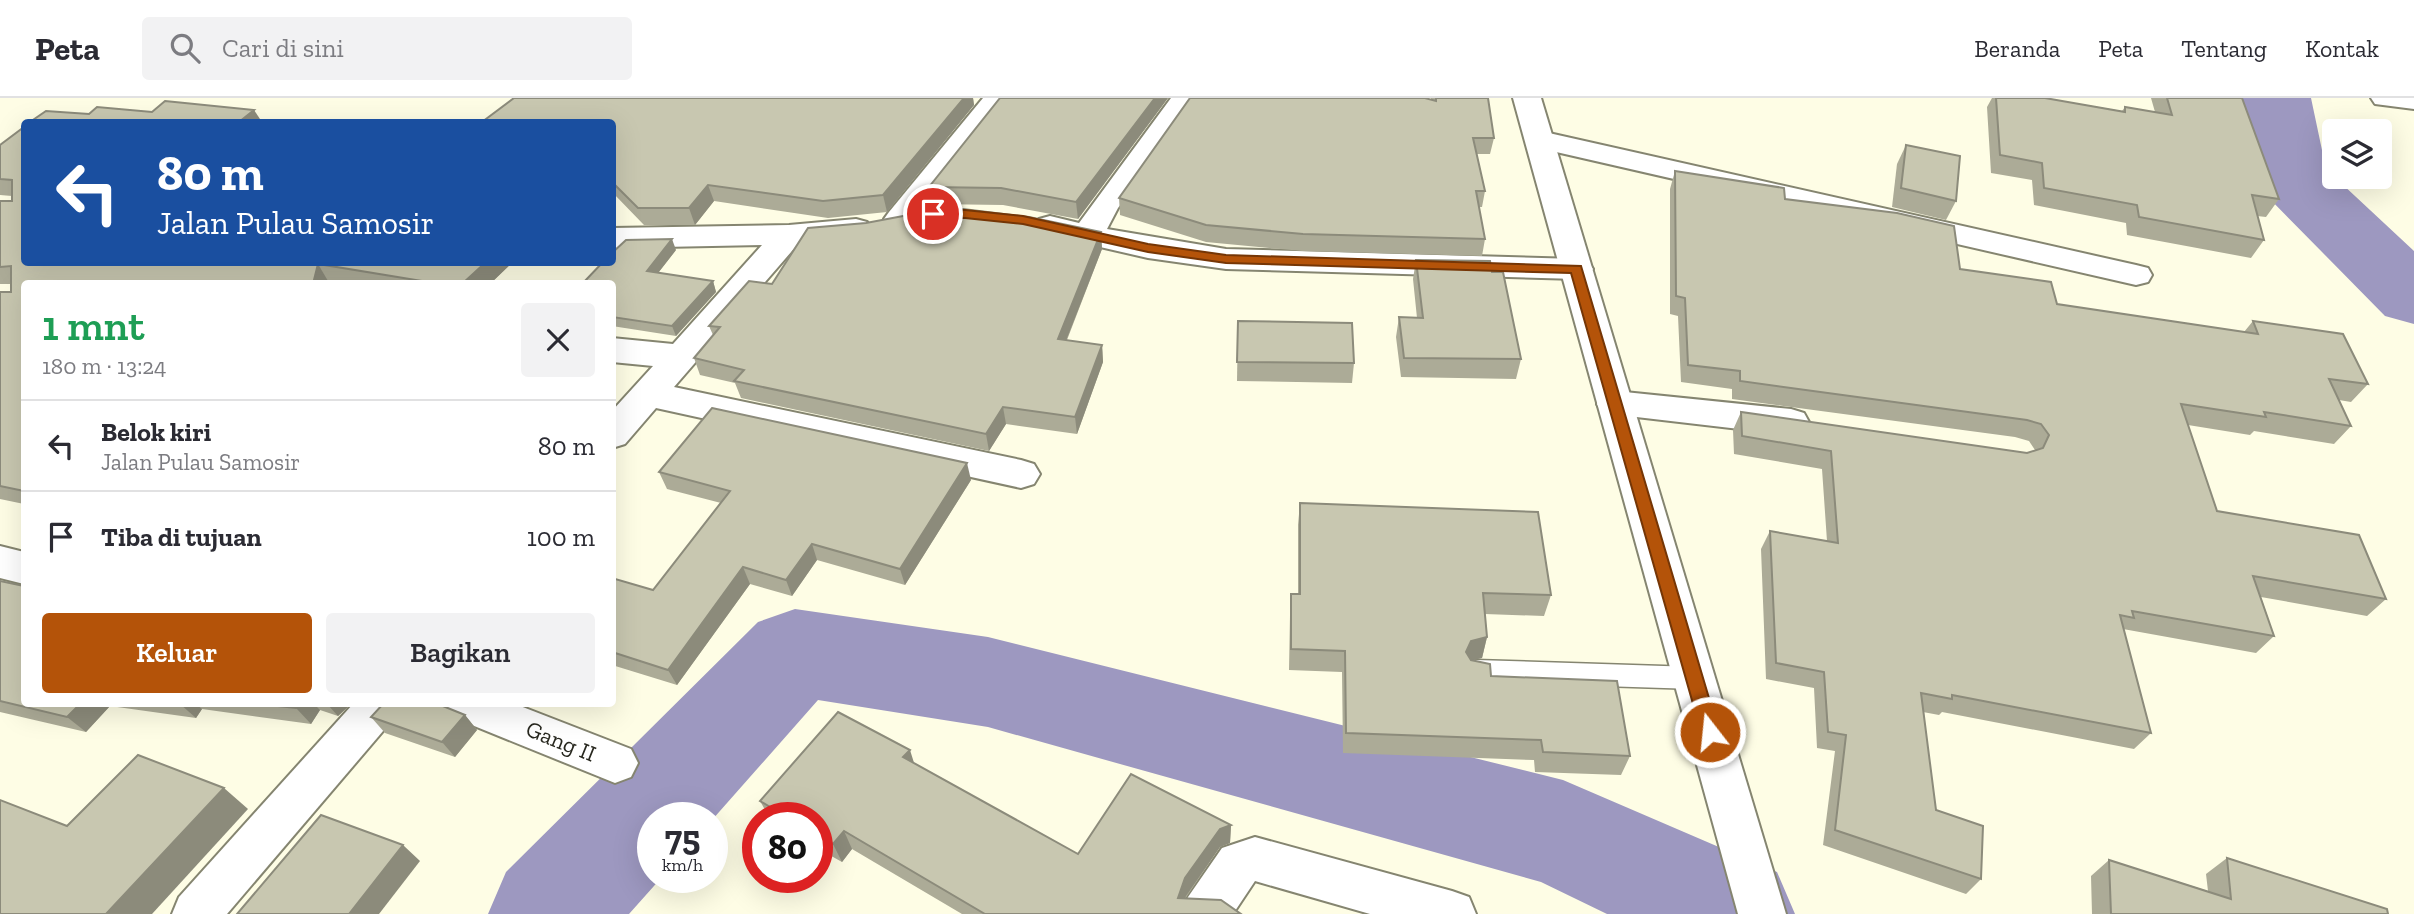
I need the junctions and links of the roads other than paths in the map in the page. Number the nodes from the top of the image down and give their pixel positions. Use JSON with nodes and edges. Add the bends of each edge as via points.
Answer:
{"nodes":[{"id":1,"x":998,"y":98,"type":"edge"},
{"id":2,"x":1185,"y":98,"type":"edge"},
{"id":3,"x":1527,"y":98,"type":"edge"},
{"id":4,"x":2385,"y":98,"type":"edge"},
{"id":5,"x":2414,"y":101,"type":"edge"},
{"id":6,"x":1539,"y":140,"type":"junction"},
{"id":7,"x":944,"y":214,"type":"edge"},
{"id":8,"x":901,"y":219,"type":"junction"},
{"id":9,"x":1023,"y":220,"type":"edge"},
{"id":10,"x":1088,"y":234,"type":"junction"},
{"id":11,"x":789,"y":235,"type":"junction"},
{"id":12,"x":616,"y":238,"type":"edge"},
{"id":13,"x":1577,"y":269,"type":"junction"},
{"id":14,"x":2136,"y":275,"type":"dead end"},
{"id":15,"x":616,"y":350,"type":"edge"},
{"id":16,"x":683,"y":357,"type":"junction"},
{"id":17,"x":648,"y":394,"type":"junction"},
{"id":18,"x":1615,"y":404,"type":"junction"},
{"id":19,"x":1829,"y":428,"type":"edge"},
{"id":20,"x":616,"y":430,"type":"edge"},
{"id":21,"x":1021,"y":474,"type":"dead end"},
{"id":22,"x":0,"y":562,"type":"edge"},
{"id":23,"x":21,"y":567,"type":"edge"},
{"id":24,"x":1476,"y":671,"type":"edge"},
{"id":25,"x":1695,"y":678,"type":"junction"},
{"id":26,"x":377,"y":707,"type":"edge"},
{"id":27,"x":475,"y":707,"type":"edge"},
{"id":28,"x":615,"y":763,"type":"dead end"},
{"id":29,"x":196,"y":914,"type":"edge"},
{"id":30,"x":1205,"y":914,"type":"edge"},
{"id":31,"x":1452,"y":914,"type":"edge"},
{"id":32,"x":1762,"y":914,"type":"edge"}],
"edges":[{"from":1,"to":8,"type":"main road"},
{"from":2,"to":10,"type":"main road"},
{"from":3,"to":6,"type":"main road"},
{"from":4,"to":5,"type":"main road"},
{"from":6,"to":13,"type":"main road"},
{"from":6,"to":14,"type":"main road"},
{"from":7,"to":8,"type":"main road"},
{"from":8,"to":11,"type":"main road","via":[[856,229]]},
{"from":9,"to":10,"type":"main road"},
{"from":10,"to":13,"type":"main road","via":[[1226,259]]},
{"from":11,"to":12,"type":"main road"},
{"from":11,"to":16,"type":"main road"},
{"from":13,"to":18,"type":"main road"},
{"from":15,"to":16,"type":"main road"},
{"from":16,"to":17,"type":"main road"},
{"from":17,"to":20,"type":"main road"},
{"from":17,"to":21,"type":"main road"},
{"from":18,"to":19,"type":"main road"},
{"from":18,"to":25,"type":"main road"},
{"from":22,"to":23,"type":"main road"},
{"from":24,"to":25,"type":"lane"},
{"from":25,"to":32,"type":"main road"},
{"from":26,"to":29,"type":"main road"},
{"from":27,"to":28,"type":"main road","name":"Gang II"},
{"from":30,"to":31,"type":"main road","via":[[1239,864],[1255,859]]}]}
